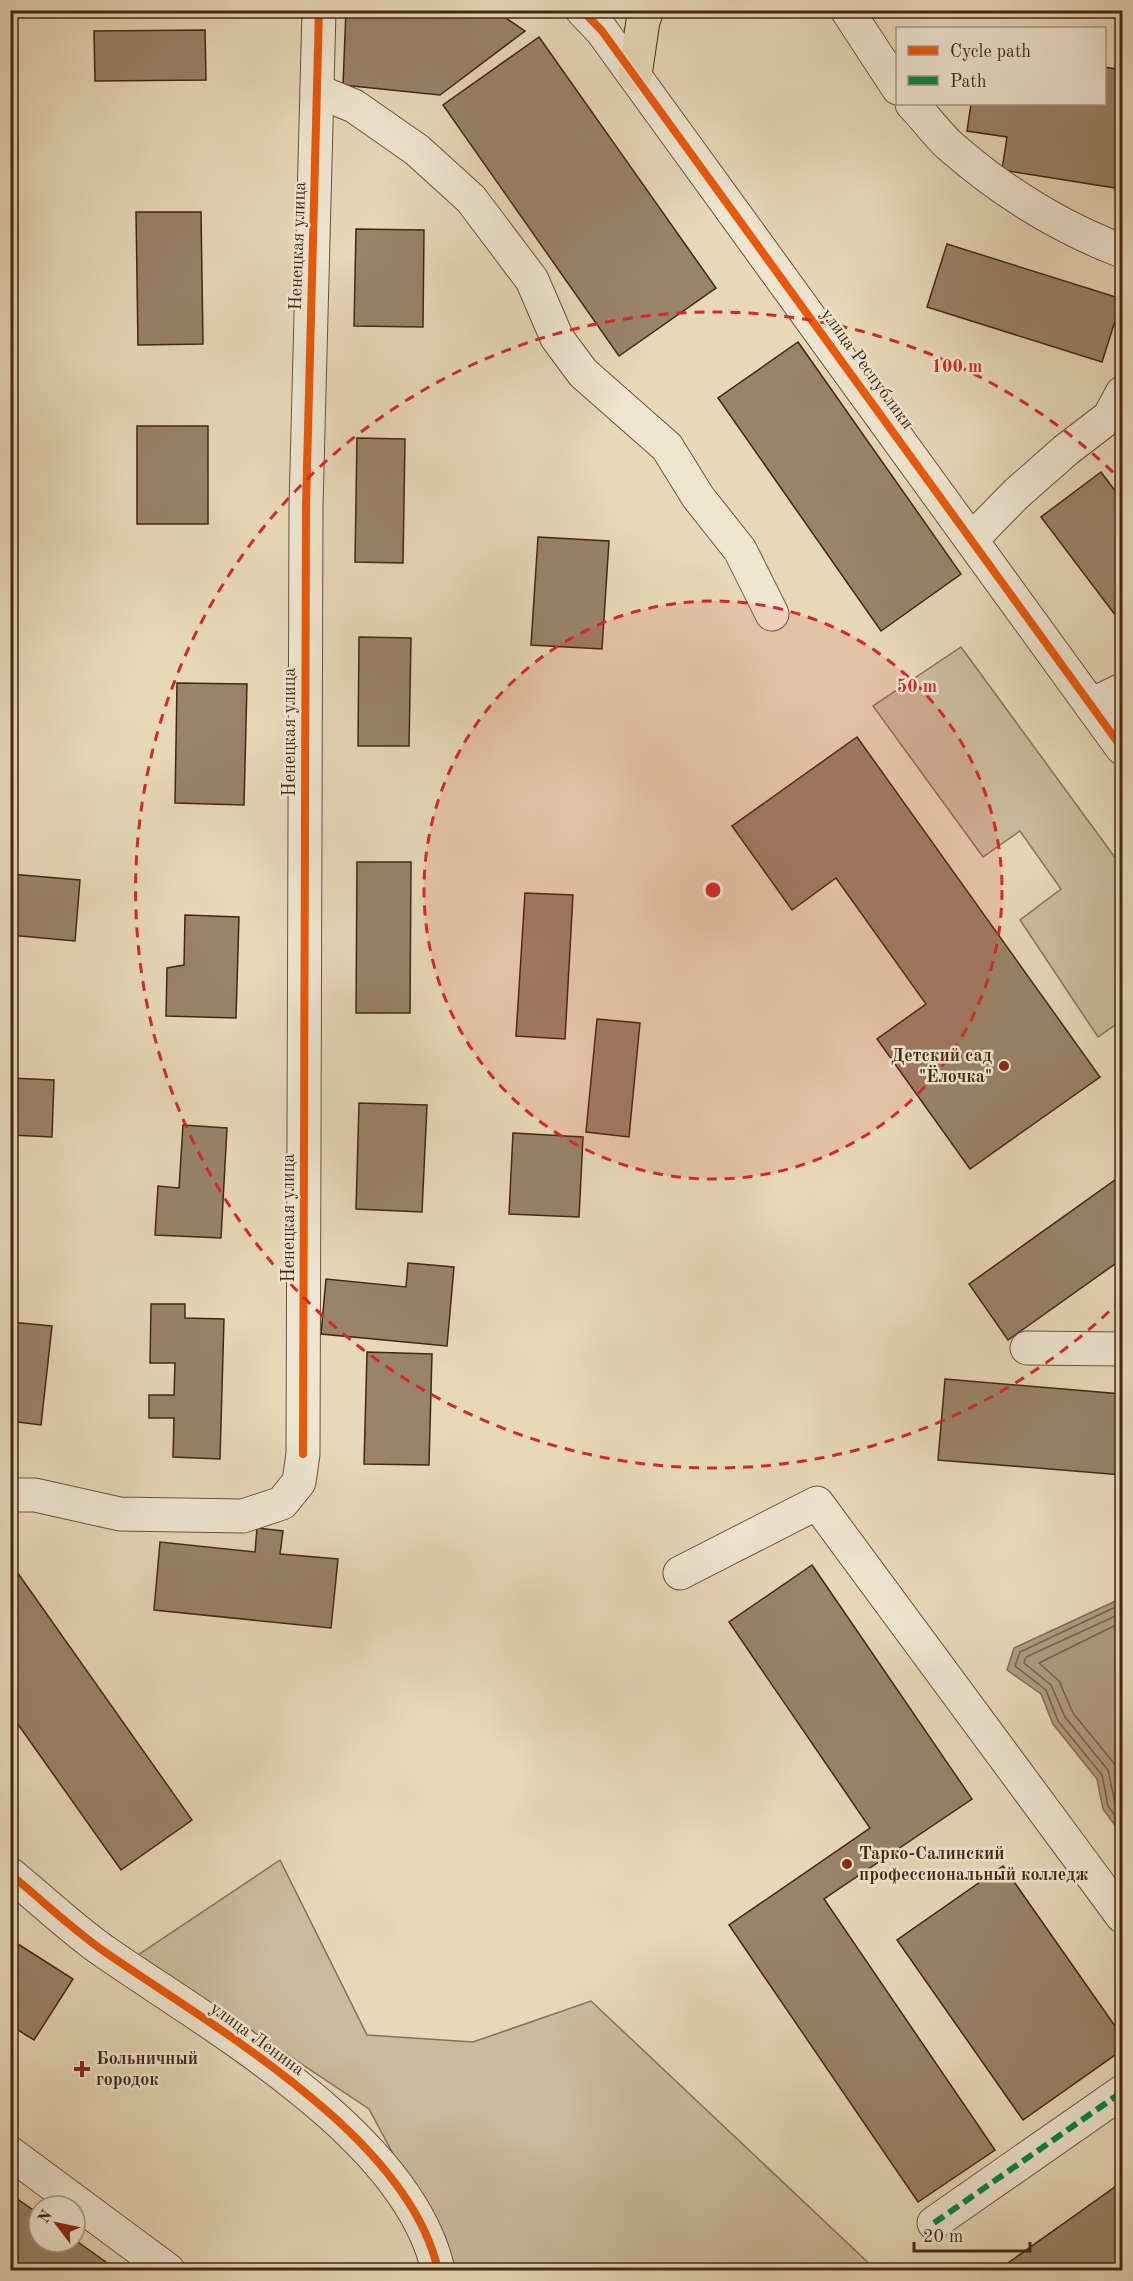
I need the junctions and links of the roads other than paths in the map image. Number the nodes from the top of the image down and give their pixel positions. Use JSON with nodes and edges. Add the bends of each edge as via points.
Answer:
{"nodes":[{"id":1,"x":319,"y":10,"type":"edge"},
{"id":2,"x":582,"y":10,"type":"edge"},
{"id":3,"x":647,"y":10,"type":"edge"},
{"id":4,"x":847,"y":10,"type":"edge"},
{"id":5,"x":634,"y":75,"type":"junction"},
{"id":6,"x":896,"y":86,"type":"edge"},
{"id":7,"x":317,"y":91,"type":"junction"},
{"id":8,"x":913,"y":105,"type":"edge"},
{"id":9,"x":1122,"y":251,"type":"edge"},
{"id":10,"x":1122,"y":393,"type":"edge"},
{"id":11,"x":972,"y":539,"type":"junction"},
{"id":12,"x":772,"y":614,"type":"dead end"},
{"id":13,"x":1122,"y":690,"type":"edge"},
{"id":14,"x":1091,"y":705,"type":"junction"},
{"id":15,"x":1122,"y":748,"type":"edge"},
{"id":16,"x":1027,"y":1348,"type":"dead end"},
{"id":17,"x":1122,"y":1349,"type":"edge"},
{"id":18,"x":10,"y":1495,"type":"edge"},
{"id":19,"x":680,"y":1573,"type":"dead end"},
{"id":20,"x":10,"y":1874,"type":"edge"},
{"id":21,"x":1122,"y":1916,"type":"edge"},
{"id":22,"x":1122,"y":2092,"type":"edge"},
{"id":23,"x":10,"y":2153,"type":"edge"},
{"id":24,"x":934,"y":2223,"type":"dead end"},
{"id":25,"x":168,"y":2271,"type":"edge"},
{"id":26,"x":438,"y":2271,"type":"edge"}],
"edges":[{"from":1,"to":7,"type":"street","name":"Ненецкая улица"},
{"from":2,"to":5,"type":"street","name":"улица Республики"},
{"from":3,"to":5,"type":"main road"},
{"from":4,"to":6,"type":"street"},
{"from":5,"to":11,"type":"street","name":"улица Республики"},
{"from":7,"to":12,"type":"street","via":[[354,105],[417,150],[471,199],[532,280],[557,338],[583,373],[667,447],[698,497],[740,550]]},
{"from":7,"to":18,"type":"street","name":"Ненецкая улица","via":[[306,506],[303,1454],[299,1482],[282,1503],[243,1516],[120,1514],[35,1495]]},
{"from":8,"to":9,"type":"street","via":[[948,144],[987,175],[1062,225]]},
{"from":10,"to":11,"type":"street","via":[[1109,417],[1016,494]]},
{"from":11,"to":14,"type":"street","name":"улица Республики"},
{"from":13,"to":14,"type":"street"},
{"from":14,"to":15,"type":"street","name":"улица Республики"},
{"from":16,"to":17,"type":"street"},
{"from":19,"to":21,"type":"street","via":[[817,1503]]},
{"from":20,"to":26,"type":"street","name":"улица Ленина","via":[[102,1950],[264,2061],[365,2147],[399,2187],[432,2246]]},
{"from":22,"to":24,"type":"street"},
{"from":23,"to":25,"type":"street"}]}
